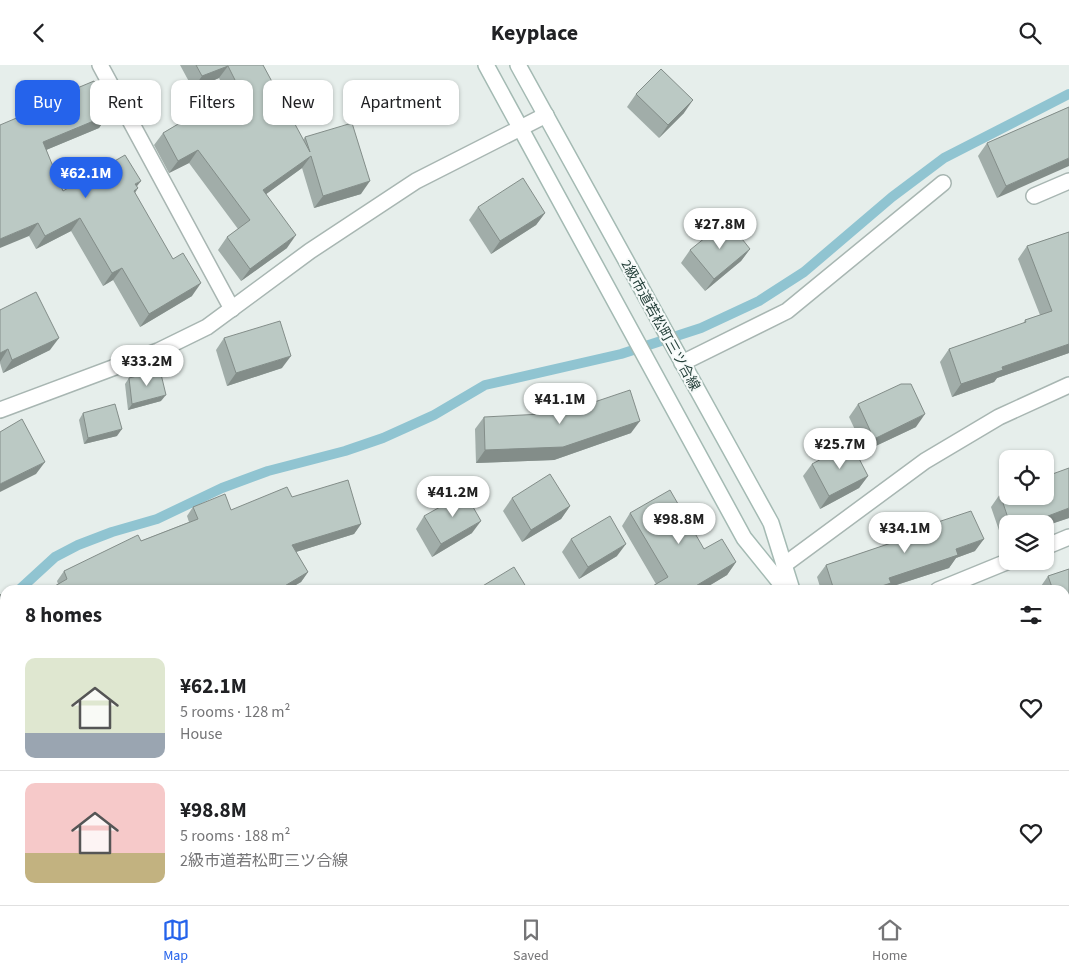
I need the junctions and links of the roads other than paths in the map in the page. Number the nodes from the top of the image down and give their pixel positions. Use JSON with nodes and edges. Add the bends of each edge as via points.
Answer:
{"nodes":[{"id":1,"x":100,"y":65,"type":"edge"},
{"id":2,"x":486,"y":65,"type":"edge"},
{"id":3,"x":518,"y":65,"type":"edge"},
{"id":4,"x":546,"y":115,"type":"junction"},
{"id":5,"x":520,"y":127,"type":"junction"},
{"id":6,"x":1069,"y":181,"type":"edge"},
{"id":7,"x":943,"y":183,"type":"dead end"},
{"id":8,"x":1034,"y":196,"type":"dead end"},
{"id":9,"x":232,"y":309,"type":"junction"},
{"id":10,"x":682,"y":363,"type":"junction"},
{"id":11,"x":1069,"y":385,"type":"edge"},
{"id":12,"x":0,"y":410,"type":"edge"},
{"id":13,"x":1069,"y":537,"type":"edge"},
{"id":14,"x":1054,"y":543,"type":"edge"},
{"id":15,"x":784,"y":565,"type":"junction"},
{"id":16,"x":999,"y":565,"type":"edge"},
{"id":17,"x":782,"y":585,"type":"edge"},
{"id":18,"x":790,"y":585,"type":"edge"},
{"id":19,"x":950,"y":585,"type":"edge"}],
"edges":[{"from":1,"to":9,"type":"street"},
{"from":2,"to":5,"type":"street"},
{"from":3,"to":4,"type":"street","name":"2級市道若松町三ツ合線"},
{"from":4,"to":5,"type":"street"},
{"from":4,"to":10,"type":"street","name":"2級市道若松町三ツ合線"},
{"from":5,"to":9,"type":"street","via":[[416,181],[310,251]]},
{"from":5,"to":17,"type":"street","via":[[744,537]]},
{"from":6,"to":8,"type":"street"},
{"from":7,"to":10,"type":"street","via":[[787,311]]},
{"from":9,"to":12,"type":"street","via":[[207,327],[158,351]]},
{"from":10,"to":15,"type":"street","name":"2級市道若松町三ツ合線","via":[[770,523]]},
{"from":11,"to":15,"type":"street","via":[[999,417],[925,461]]},
{"from":13,"to":14,"type":"street"},
{"from":15,"to":18,"type":"street","name":"2級市道若松町三ツ合線"},
{"from":16,"to":19,"type":"street"}]}
